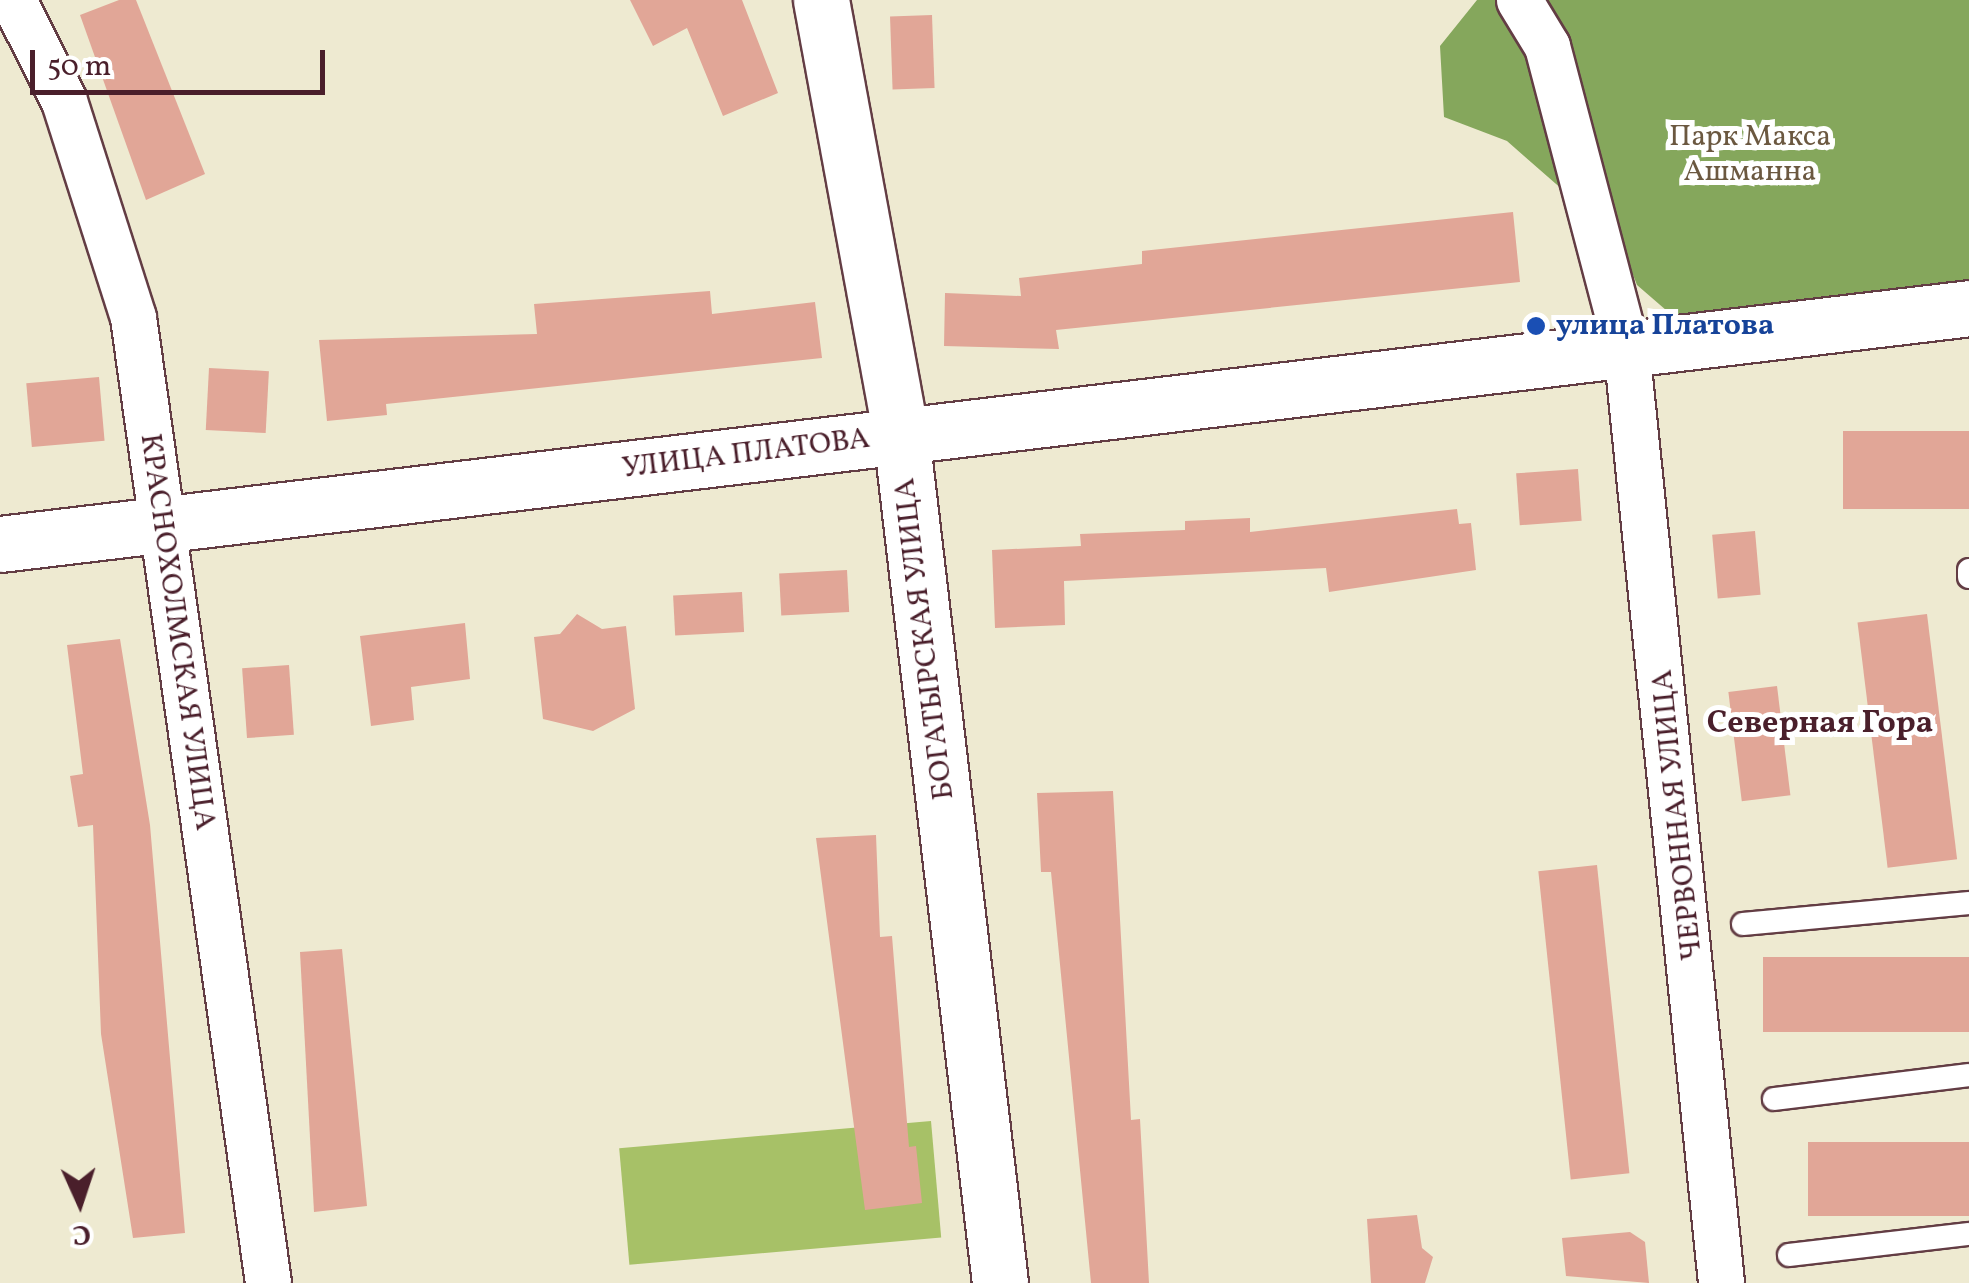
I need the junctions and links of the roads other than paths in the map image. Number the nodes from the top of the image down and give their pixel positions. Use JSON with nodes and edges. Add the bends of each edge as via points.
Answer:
{"nodes":[{"id":1,"x":13,"y":0,"type":"edge"},
{"id":2,"x":822,"y":0,"type":"edge"},
{"id":3,"x":1519,"y":0,"type":"edge"},
{"id":4,"x":1969,"y":308,"type":"edge"},
{"id":5,"x":1626,"y":347,"type":"junction"},
{"id":6,"x":901,"y":436,"type":"junction"},
{"id":7,"x":161,"y":526,"type":"junction"},
{"id":8,"x":0,"y":544,"type":"edge"},
{"id":9,"x":1969,"y":903,"type":"edge"},
{"id":10,"x":1743,"y":924,"type":"dead end"},
{"id":11,"x":1969,"y":1075,"type":"edge"},
{"id":12,"x":1774,"y":1099,"type":"dead end"},
{"id":13,"x":1969,"y":1234,"type":"edge"},
{"id":14,"x":1789,"y":1254,"type":"dead end"},
{"id":15,"x":268,"y":1283,"type":"edge"},
{"id":16,"x":1000,"y":1283,"type":"edge"},
{"id":17,"x":1722,"y":1283,"type":"edge"}],
"edges":[{"from":1,"to":7,"type":"street","name":"КРАСНОХОЛМСКАЯ УЛИЦА","via":[[64,101],[133,317]]},
{"from":2,"to":6,"type":"street","name":"БОГАТЫРСКАЯ УЛИЦА"},
{"from":3,"to":5,"type":"street","name":"ЧЕРВОННАЯ УЛИЦА","via":[[1547,46]]},
{"from":4,"to":5,"type":"street","name":"УЛИЦА ПЛАТОВА"},
{"from":5,"to":6,"type":"street","name":"УЛИЦА ПЛАТОВА"},
{"from":5,"to":17,"type":"street","name":"ЧЕРВОННАЯ УЛИЦА"},
{"from":6,"to":7,"type":"street","name":"УЛИЦА ПЛАТОВА"},
{"from":6,"to":16,"type":"street","name":"БОГАТЫРСКАЯ УЛИЦА"},
{"from":7,"to":8,"type":"street","name":"УЛИЦА ПЛАТОВА"},
{"from":7,"to":15,"type":"street","name":"КРАСНОХОЛМСКАЯ УЛИЦА"},
{"from":9,"to":10,"type":"lane"},
{"from":11,"to":12,"type":"lane"},
{"from":13,"to":14,"type":"lane"}]}
